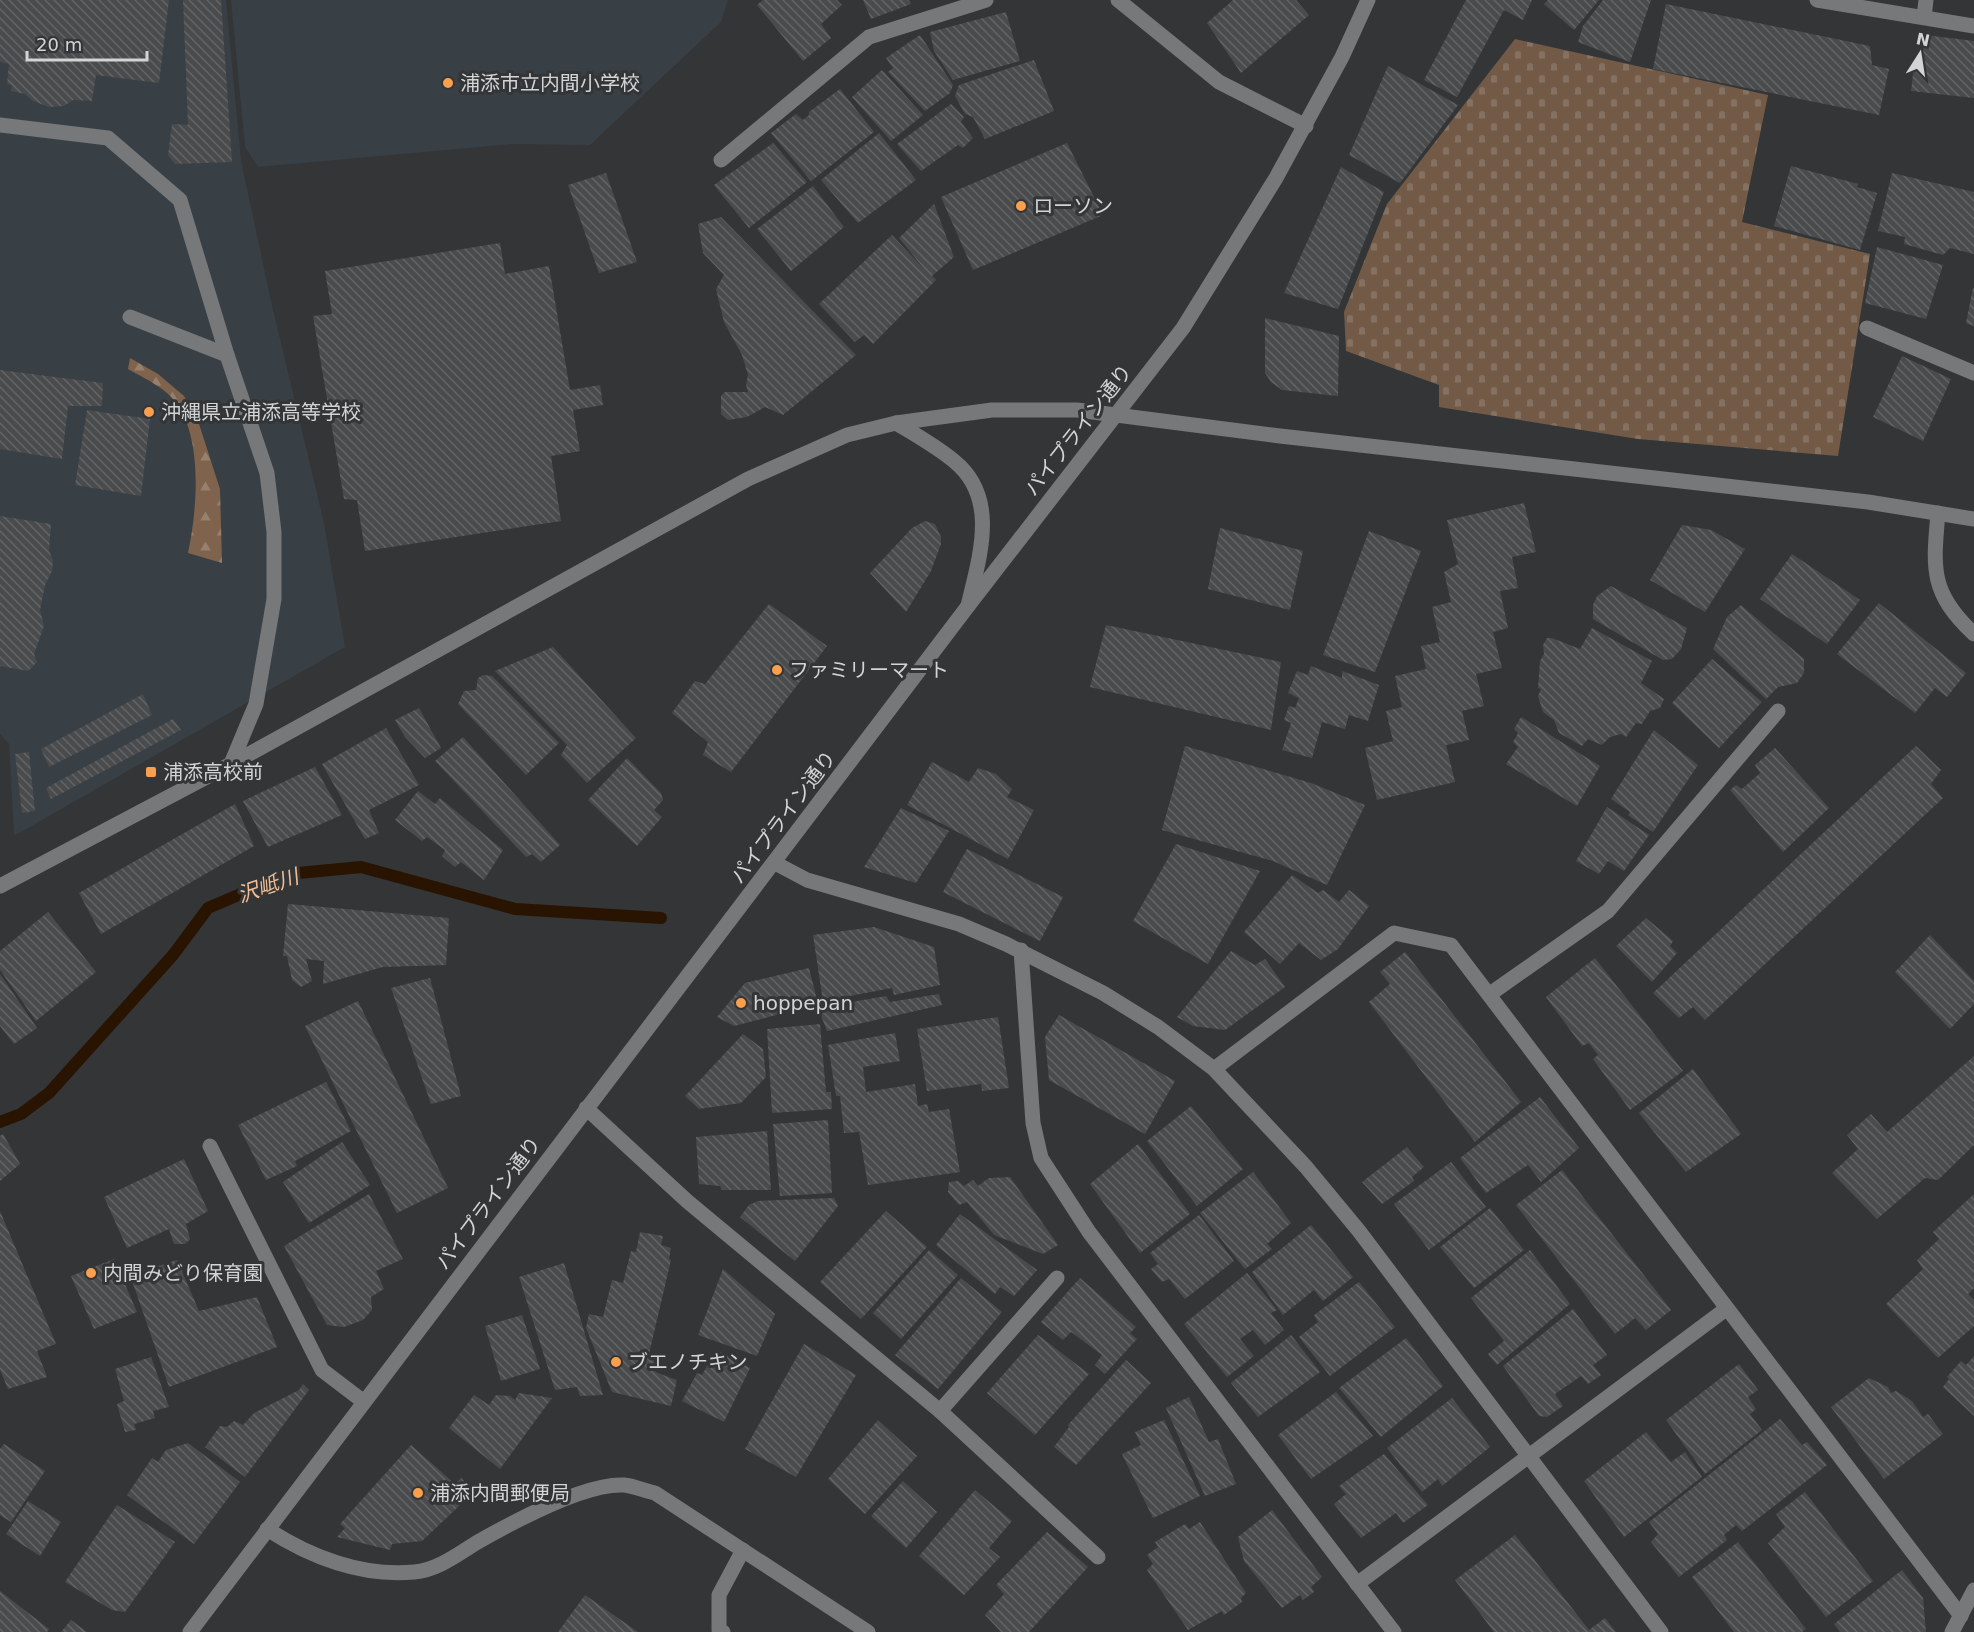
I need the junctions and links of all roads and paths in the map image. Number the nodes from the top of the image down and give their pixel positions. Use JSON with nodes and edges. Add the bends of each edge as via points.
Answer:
{"nodes":[{"id":1,"x":986,"y":0,"type":"edge"},
{"id":2,"x":1118,"y":0,"type":"edge"},
{"id":3,"x":1368,"y":0,"type":"edge"},
{"id":4,"x":1816,"y":0,"type":"edge"},
{"id":5,"x":1926,"y":0,"type":"edge"},
{"id":6,"x":1924,"y":16,"type":"junction"},
{"id":7,"x":1974,"y":26,"type":"edge"},
{"id":8,"x":0,"y":125,"type":"edge"},
{"id":9,"x":1306,"y":126,"type":"junction"},
{"id":10,"x":721,"y":160,"type":"dead end"},
{"id":11,"x":130,"y":317,"type":"dead end"},
{"id":12,"x":1867,"y":328,"type":"dead end"},
{"id":13,"x":227,"y":355,"type":"junction"},
{"id":14,"x":1974,"y":373,"type":"edge"},
{"id":15,"x":1118,"y":415,"type":"junction"},
{"id":16,"x":896,"y":423,"type":"junction"},
{"id":17,"x":1938,"y":513,"type":"junction"},
{"id":18,"x":1974,"y":519,"type":"edge"},
{"id":19,"x":968,"y":606,"type":"junction"},
{"id":20,"x":1974,"y":634,"type":"edge"},
{"id":21,"x":1778,"y":711,"type":"dead end"},
{"id":22,"x":231,"y":764,"type":"junction"},
{"id":23,"x":775,"y":863,"type":"junction"},
{"id":24,"x":0,"y":886,"type":"edge"},
{"id":25,"x":1021,"y":950,"type":"junction"},
{"id":26,"x":1490,"y":994,"type":"junction"},
{"id":27,"x":1214,"y":1070,"type":"junction"},
{"id":28,"x":586,"y":1108,"type":"junction"},
{"id":29,"x":210,"y":1146,"type":"dead end"},
{"id":30,"x":1057,"y":1278,"type":"dead end"},
{"id":31,"x":1726,"y":1309,"type":"junction"},
{"id":32,"x":364,"y":1402,"type":"junction"},
{"id":33,"x":940,"y":1411,"type":"junction"},
{"id":34,"x":1528,"y":1458,"type":"junction"},
{"id":35,"x":267,"y":1529,"type":"junction"},
{"id":36,"x":744,"y":1551,"type":"junction"},
{"id":37,"x":1098,"y":1557,"type":"dead end"},
{"id":38,"x":1357,"y":1584,"type":"junction"},
{"id":39,"x":1974,"y":1590,"type":"edge"},
{"id":40,"x":1961,"y":1616,"type":"junction"},
{"id":41,"x":190,"y":1632,"type":"edge"},
{"id":42,"x":723,"y":1632,"type":"edge"},
{"id":43,"x":868,"y":1632,"type":"edge"},
{"id":44,"x":1394,"y":1632,"type":"edge"},
{"id":45,"x":1661,"y":1632,"type":"edge"},
{"id":46,"x":1952,"y":1632,"type":"edge"}],
"edges":[{"from":1,"to":10,"type":"street","via":[[869,37]]},
{"from":2,"to":9,"type":"street","via":[[1218,82]]},
{"from":3,"to":9,"type":"street","name":"パイプライン通り"},
{"from":4,"to":6,"type":"street"},
{"from":5,"to":6,"type":"street"},
{"from":6,"to":7,"type":"street"},
{"from":8,"to":13,"type":"street","via":[[108,138],[180,200]]},
{"from":9,"to":15,"type":"street","name":"パイプライン通り","via":[[1183,328]]},
{"from":11,"to":13,"type":"street"},
{"from":12,"to":14,"type":"street"},
{"from":13,"to":22,"type":"street","via":[[267,473],[274,532],[274,599],[256,704]]},
{"from":15,"to":16,"type":"street","via":[[1031,409]]},
{"from":15,"to":17,"type":"street"},
{"from":15,"to":19,"type":"street","name":"パイプライン通り"},
{"from":16,"to":19,"type":"street","via":[[956,462],[981,501],[984,536]]},
{"from":16,"to":22,"type":"street","via":[[847,435],[748,479]]},
{"from":17,"to":18,"type":"street"},
{"from":17,"to":20,"type":"street","via":[[1937,584],[1953,614]]},
{"from":19,"to":23,"type":"street","name":"パイプライン通り"},
{"from":21,"to":26,"type":"street","via":[[1608,911]]},
{"from":22,"to":24,"type":"street"},
{"from":23,"to":25,"type":"street","via":[[807,880],[959,924]]},
{"from":23,"to":28,"type":"street","name":"パイプライン通り"},
{"from":25,"to":27,"type":"street","via":[[1158,1027]]},
{"from":25,"to":38,"type":"street","via":[[1033,1122],[1041,1158],[1089,1232]]},
{"from":26,"to":27,"type":"street","via":[[1451,945],[1394,933]]},
{"from":26,"to":31,"type":"street"},
{"from":27,"to":34,"type":"street","via":[[1306,1167],[1359,1231]]},
{"from":28,"to":32,"type":"street","name":"パイプライン通り"},
{"from":28,"to":33,"type":"street","via":[[687,1201]]},
{"from":29,"to":32,"type":"street","via":[[322,1370]]},
{"from":30,"to":33,"type":"street"},
{"from":31,"to":34,"type":"street"},
{"from":31,"to":40,"type":"street"},
{"from":32,"to":35,"type":"street","name":"パイプライン通り"},
{"from":33,"to":37,"type":"street"},
{"from":34,"to":38,"type":"street"},
{"from":34,"to":45,"type":"street"},
{"from":35,"to":36,"type":"street","via":[[298,1549],[340,1564],[387,1572],[416,1572],[441,1564],[544,1507],[587,1492],[624,1485],[655,1493]]},
{"from":35,"to":41,"type":"street","name":"パイプライン通り"},
{"from":36,"to":42,"type":"street","via":[[719,1595],[719,1630]]},
{"from":36,"to":43,"type":"street"},
{"from":38,"to":44,"type":"street"},
{"from":39,"to":40,"type":"street"},
{"from":40,"to":46,"type":"street"}]}
